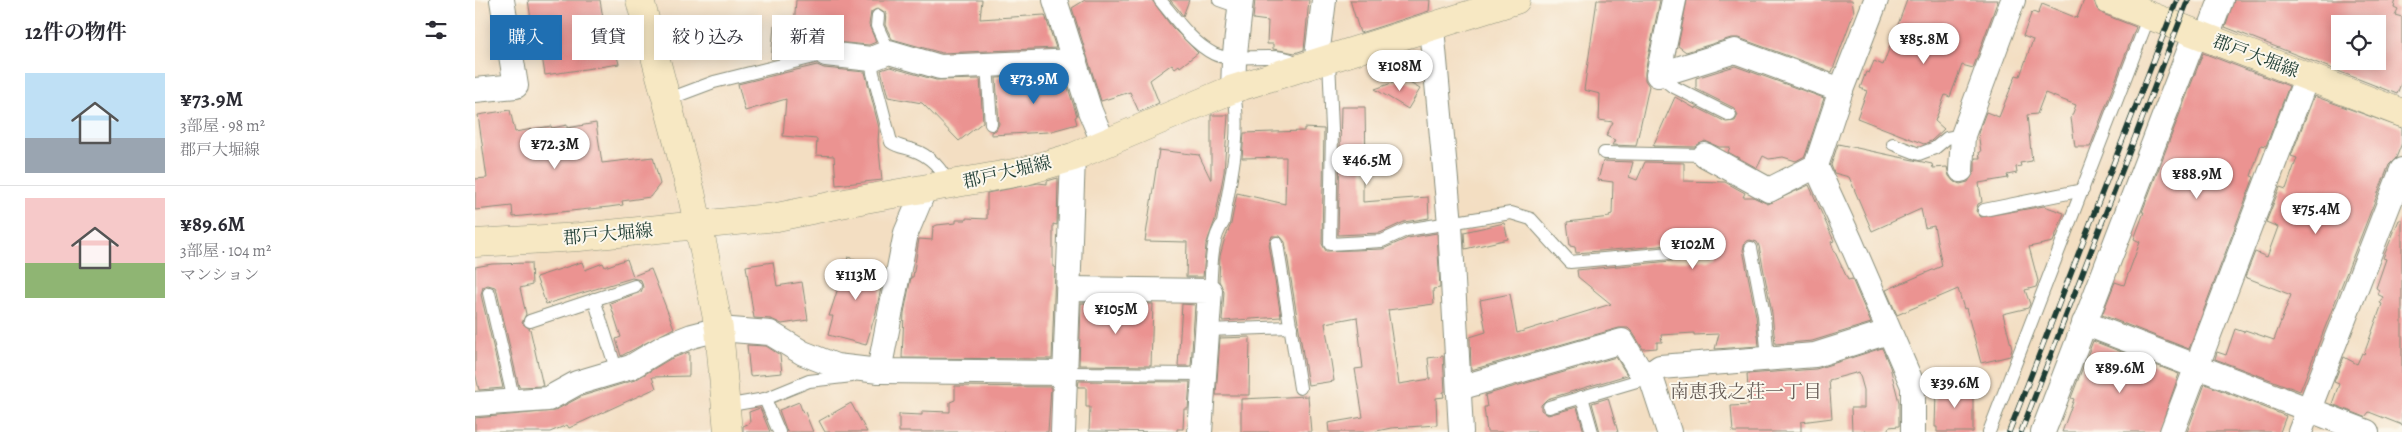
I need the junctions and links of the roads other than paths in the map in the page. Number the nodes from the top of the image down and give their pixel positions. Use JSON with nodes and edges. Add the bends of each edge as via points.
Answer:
{"nodes":[{"id":1,"x":502,"y":0,"type":"edge"},
{"id":2,"x":640,"y":0,"type":"edge"},
{"id":3,"x":1055,"y":0,"type":"edge"},
{"id":4,"x":1160,"y":0,"type":"edge"},
{"id":5,"x":1324,"y":0,"type":"edge"},
{"id":6,"x":1514,"y":0,"type":"edge"},
{"id":7,"x":1673,"y":0,"type":"edge"},
{"id":8,"x":1875,"y":0,"type":"edge"},
{"id":9,"x":2013,"y":0,"type":"edge"},
{"id":10,"x":2109,"y":0,"type":"edge"},
{"id":11,"x":2221,"y":0,"type":"edge"},
{"id":12,"x":1233,"y":2,"type":"edge"},
{"id":13,"x":2147,"y":10,"type":"edge"},
{"id":14,"x":878,"y":16,"type":"dead end"},
{"id":15,"x":1432,"y":28,"type":"junction"},
{"id":16,"x":2201,"y":35,"type":"junction"},
{"id":17,"x":844,"y":55,"type":"edge"},
{"id":18,"x":880,"y":56,"type":"junction"},
{"id":19,"x":1235,"y":56,"type":"junction"},
{"id":20,"x":802,"y":60,"type":"edge"},
{"id":21,"x":1075,"y":61,"type":"junction"},
{"id":22,"x":1315,"y":64,"type":"junction"},
{"id":23,"x":987,"y":65,"type":"junction"},
{"id":24,"x":1658,"y":75,"type":"junction"},
{"id":25,"x":2307,"y":76,"type":"junction"},
{"id":26,"x":1233,"y":89,"type":"junction"},
{"id":27,"x":475,"y":90,"type":"edge"},
{"id":28,"x":1841,"y":90,"type":"junction"},
{"id":29,"x":666,"y":100,"type":"junction"},
{"id":30,"x":2402,"y":113,"type":"edge"},
{"id":31,"x":1730,"y":115,"type":"dead end"},
{"id":32,"x":991,"y":124,"type":"dead end"},
{"id":33,"x":1963,"y":135,"type":"junction"},
{"id":34,"x":1104,"y":144,"type":"junction"},
{"id":35,"x":1893,"y":144,"type":"dead end"},
{"id":36,"x":1604,"y":153,"type":"dead end"},
{"id":37,"x":1705,"y":155,"type":"joint"},
{"id":38,"x":1073,"y":157,"type":"junction"},
{"id":39,"x":1816,"y":166,"type":"junction"},
{"id":40,"x":1961,"y":170,"type":"dead end"},
{"id":41,"x":2402,"y":170,"type":"edge"},
{"id":42,"x":937,"y":187,"type":"junction"},
{"id":43,"x":2083,"y":190,"type":"junction"},
{"id":44,"x":1984,"y":210,"type":"dead end"},
{"id":45,"x":698,"y":224,"type":"junction"},
{"id":46,"x":1450,"y":224,"type":"junction"},
{"id":47,"x":475,"y":243,"type":"edge"},
{"id":48,"x":1277,"y":243,"type":"dead end"},
{"id":49,"x":1751,"y":248,"type":"dead end"},
{"id":50,"x":1709,"y":252,"type":"dead end"},
{"id":51,"x":635,"y":286,"type":"dead end"},
{"id":52,"x":1069,"y":289,"type":"junction"},
{"id":53,"x":1210,"y":291,"type":"junction"},
{"id":54,"x":489,"y":293,"type":"dead end"},
{"id":55,"x":593,"y":299,"type":"junction"},
{"id":56,"x":530,"y":320,"type":"dead end"},
{"id":57,"x":2085,"y":323,"type":"junction"},
{"id":58,"x":1291,"y":327,"type":"junction"},
{"id":59,"x":719,"y":329,"type":"junction"},
{"id":60,"x":1207,"y":330,"type":"junction"},
{"id":61,"x":1888,"y":332,"type":"junction"},
{"id":62,"x":1768,"y":359,"type":"junction"},
{"id":63,"x":2197,"y":366,"type":"junction"},
{"id":64,"x":879,"y":371,"type":"junction"},
{"id":65,"x":617,"y":372,"type":"junction"},
{"id":66,"x":1066,"y":373,"type":"junction"},
{"id":67,"x":1203,"y":374,"type":"junction"},
{"id":68,"x":1650,"y":374,"type":"junction"},
{"id":69,"x":1300,"y":388,"type":"dead end"},
{"id":70,"x":1459,"y":388,"type":"junction"},
{"id":71,"x":1582,"y":397,"type":"junction"},
{"id":72,"x":765,"y":399,"type":"junction"},
{"id":73,"x":514,"y":401,"type":"junction"},
{"id":74,"x":475,"y":404,"type":"edge"},
{"id":75,"x":1549,"y":407,"type":"dead end"},
{"id":76,"x":2308,"y":410,"type":"junction"},
{"id":77,"x":726,"y":419,"type":"edge"},
{"id":78,"x":779,"y":432,"type":"edge"},
{"id":79,"x":1063,"y":432,"type":"edge"},
{"id":80,"x":1200,"y":432,"type":"edge"},
{"id":81,"x":1461,"y":432,"type":"edge"},
{"id":82,"x":1592,"y":432,"type":"edge"},
{"id":83,"x":1669,"y":432,"type":"edge"},
{"id":84,"x":1913,"y":432,"type":"edge"},
{"id":85,"x":1989,"y":432,"type":"edge"},
{"id":86,"x":2043,"y":432,"type":"edge"},
{"id":87,"x":2172,"y":432,"type":"edge"},
{"id":88,"x":2300,"y":432,"type":"edge"},
{"id":89,"x":2367,"y":432,"type":"edge"}],
"edges":[{"from":1,"to":27,"type":"street","via":[[516,86]]},
{"from":2,"to":29,"type":"main road"},
{"from":3,"to":21,"type":"street"},
{"from":4,"to":19,"type":"lane","via":[[1199,44],[1216,55]]},
{"from":5,"to":22,"type":"street"},
{"from":6,"to":15,"type":"main road","name":"郡戸大堀線"},
{"from":7,"to":24,"type":"street"},
{"from":8,"to":28,"type":"street"},
{"from":9,"to":33,"type":"street"},
{"from":10,"to":13,"type":"main road","name":"郡戸大堀線"},
{"from":11,"to":16,"type":"street"},
{"from":12,"to":19,"type":"street"},
{"from":13,"to":16,"type":"main road","name":"郡戸大堀線"},
{"from":13,"to":43,"type":"lane"},
{"from":14,"to":18,"type":"lane"},
{"from":15,"to":22,"type":"main road","name":"郡戸大堀線"},
{"from":15,"to":46,"type":"street"},
{"from":16,"to":25,"type":"main road","name":"郡戸大堀線"},
{"from":16,"to":57,"type":"street"},
{"from":17,"to":18,"type":"street"},
{"from":18,"to":23,"type":"street","via":[[939,68]]},
{"from":18,"to":42,"type":"lane","via":[[891,142],[915,150],[935,164],[945,176]]},
{"from":19,"to":22,"type":"lane"},
{"from":19,"to":26,"type":"street"},
{"from":20,"to":29,"type":"lane","via":[[714,82]]},
{"from":21,"to":23,"type":"street"},
{"from":21,"to":34,"type":"street"},
{"from":22,"to":26,"type":"main road","name":"郡戸大堀線"},
{"from":22,"to":46,"type":"lane","via":[[1332,129],[1330,244],[1382,241],[1406,230]]},
{"from":23,"to":32,"type":"lane"},
{"from":24,"to":28,"type":"street","via":[[1735,51]]},
{"from":24,"to":31,"type":"lane","via":[[1672,86]]},
{"from":25,"to":30,"type":"main road","name":"郡戸大堀線"},
{"from":25,"to":63,"type":"street"},
{"from":26,"to":34,"type":"main road","name":"郡戸大堀線"},
{"from":26,"to":53,"type":"lane","via":[[1235,149],[1223,223],[1213,249]]},
{"from":28,"to":39,"type":"street"},
{"from":29,"to":45,"type":"main road"},
{"from":33,"to":35,"type":"lane","via":[[1947,138],[1935,148],[1919,154]]},
{"from":33,"to":40,"type":"street"},
{"from":34,"to":38,"type":"main road","name":"郡戸大堀線"},
{"from":36,"to":37,"type":"lane"},
{"from":37,"to":39,"type":"street","via":[[1769,190]]},
{"from":38,"to":42,"type":"main road","name":"郡戸大堀線","via":[[1025,171]]},
{"from":38,"to":52,"type":"street"},
{"from":39,"to":61,"type":"street"},
{"from":41,"to":76,"type":"street"},
{"from":42,"to":45,"type":"main road","name":"郡戸大堀線","via":[[777,217]]},
{"from":42,"to":64,"type":"street","via":[[907,233]]},
{"from":43,"to":44,"type":"lane"},
{"from":43,"to":85,"type":"lane"},
{"from":45,"to":47,"type":"main road","name":"郡戸大堀線","via":[[579,237]]},
{"from":45,"to":59,"type":"main road"},
{"from":46,"to":50,"type":"lane","via":[[1511,213],[1531,219],[1570,262]]},
{"from":46,"to":70,"type":"street"},
{"from":48,"to":58,"type":"lane"},
{"from":49,"to":62,"type":"lane","via":[[1764,314]]},
{"from":51,"to":55,"type":"lane"},
{"from":52,"to":53,"type":"street"},
{"from":52,"to":66,"type":"street"},
{"from":53,"to":60,"type":"street"},
{"from":54,"to":73,"type":"lane"},
{"from":55,"to":56,"type":"lane"},
{"from":55,"to":65,"type":"lane"},
{"from":57,"to":63,"type":"street"},
{"from":57,"to":86,"type":"street"},
{"from":58,"to":60,"type":"lane"},
{"from":58,"to":69,"type":"lane"},
{"from":59,"to":64,"type":"street","via":[[770,333],[803,353],[836,366]]},
{"from":59,"to":65,"type":"street","via":[[664,347]]},
{"from":59,"to":77,"type":"main road"},
{"from":60,"to":67,"type":"street"},
{"from":61,"to":62,"type":"street","via":[[1815,356]]},
{"from":61,"to":84,"type":"street","via":[[1913,386]]},
{"from":62,"to":68,"type":"street","via":[[1660,368]]},
{"from":63,"to":76,"type":"street"},
{"from":63,"to":87,"type":"street"},
{"from":64,"to":66,"type":"street"},
{"from":64,"to":72,"type":"lane","via":[[809,382]]},
{"from":65,"to":73,"type":"street","via":[[577,383],[548,399]]},
{"from":66,"to":67,"type":"lane"},
{"from":66,"to":79,"type":"street"},
{"from":67,"to":80,"type":"street"},
{"from":68,"to":70,"type":"street","via":[[1639,369],[1622,340]]},
{"from":68,"to":71,"type":"lane"},
{"from":68,"to":83,"type":"street"},
{"from":70,"to":81,"type":"street"},
{"from":71,"to":75,"type":"lane"},
{"from":71,"to":82,"type":"lane"},
{"from":72,"to":77,"type":"lane"},
{"from":72,"to":78,"type":"lane"},
{"from":73,"to":74,"type":"street"},
{"from":76,"to":88,"type":"street"},
{"from":76,"to":89,"type":"street"}]}
